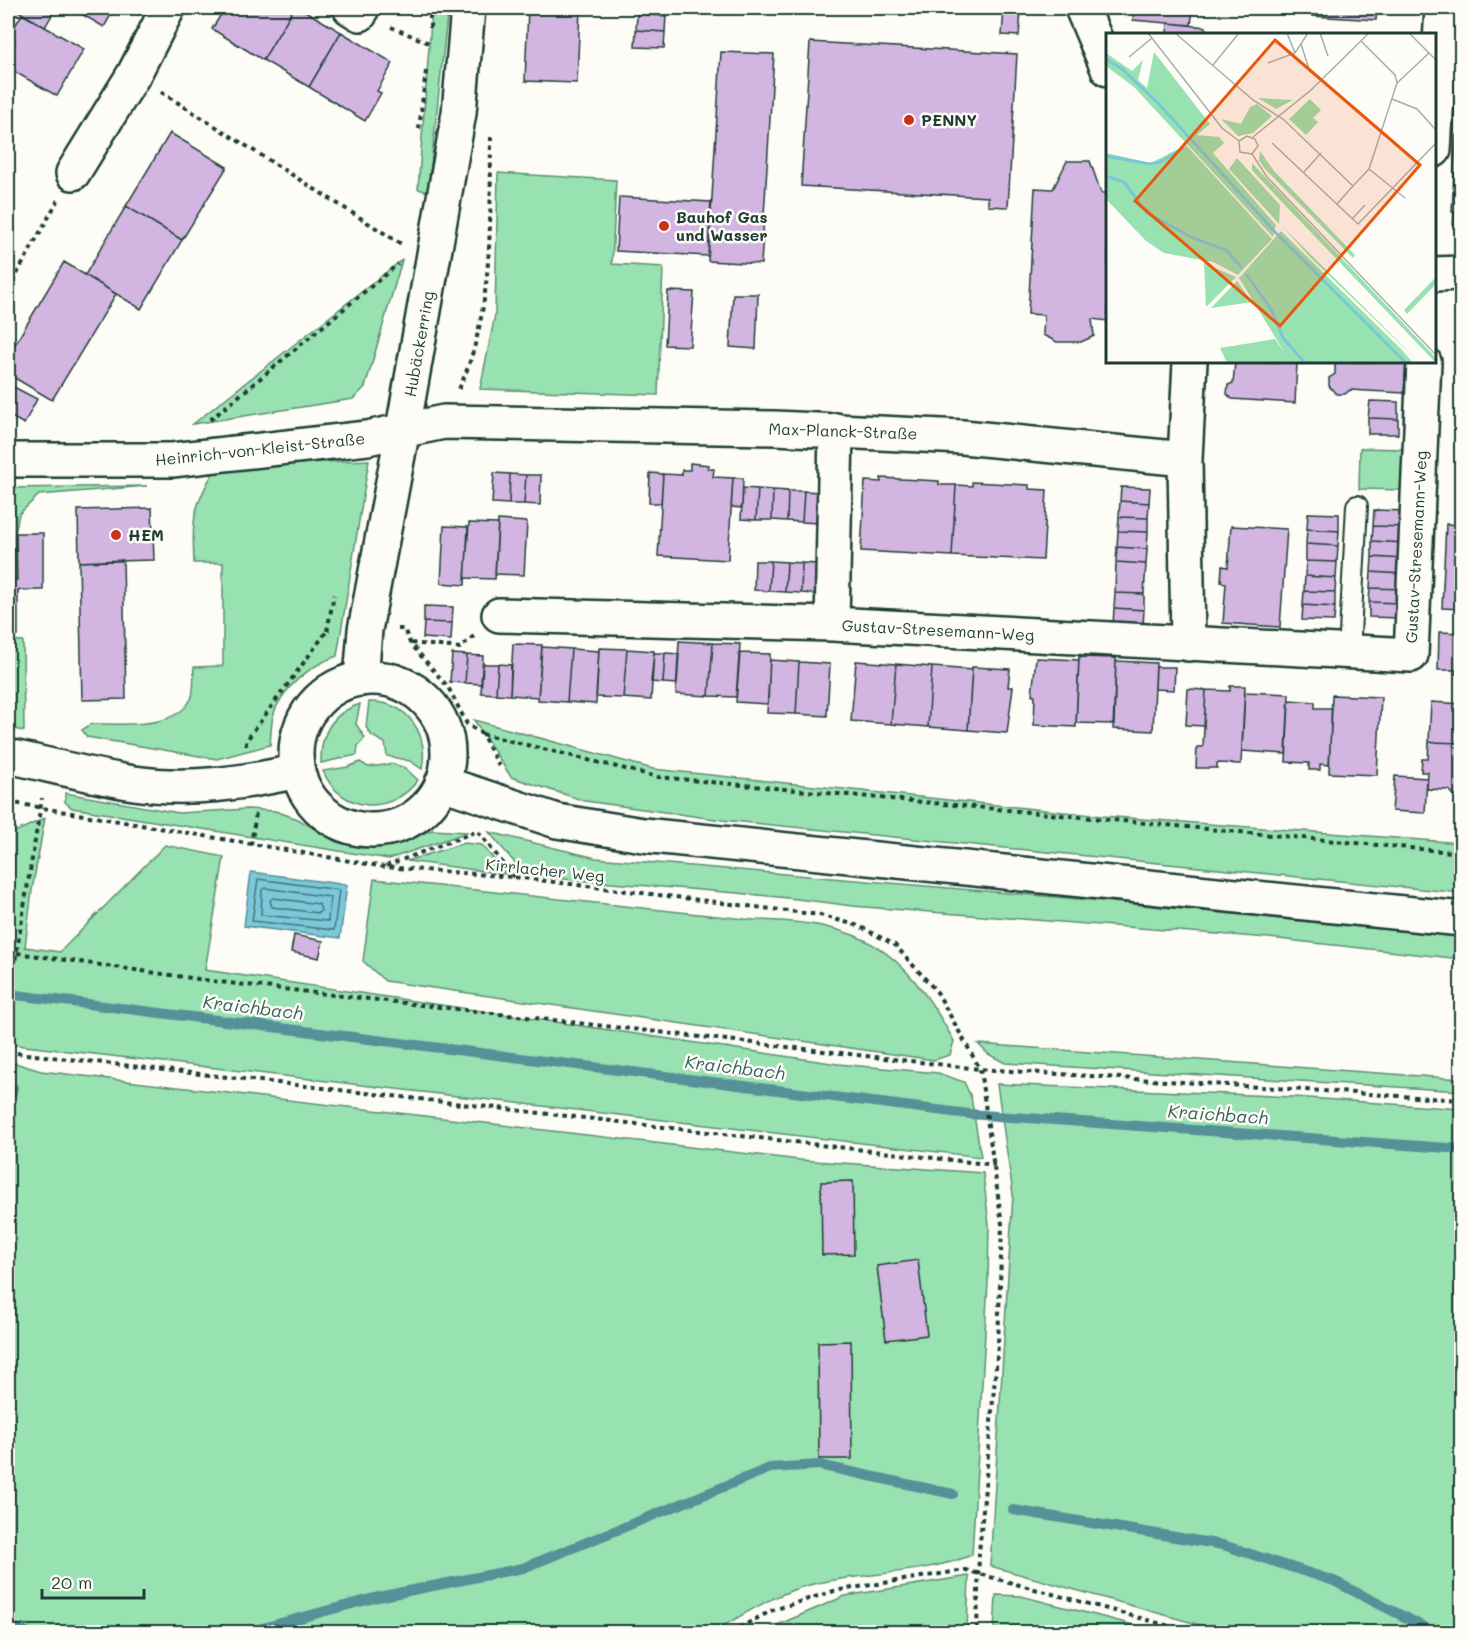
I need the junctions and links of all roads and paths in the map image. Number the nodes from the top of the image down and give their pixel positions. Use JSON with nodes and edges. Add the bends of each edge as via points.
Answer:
{"nodes":[{"id":1,"x":168,"y":8,"type":"edge"},
{"id":2,"x":468,"y":8,"type":"edge"},
{"id":3,"x":1082,"y":8,"type":"edge"},
{"id":4,"x":1442,"y":8,"type":"edge"},
{"id":5,"x":355,"y":11,"type":"edge"},
{"id":6,"x":429,"y":44,"type":"dead end"},
{"id":7,"x":1106,"y":67,"type":"edge"},
{"id":8,"x":134,"y":74,"type":"junction"},
{"id":9,"x":1436,"y":114,"type":"edge"},
{"id":10,"x":492,"y":135,"type":"dead end"},
{"id":11,"x":73,"y":173,"type":"joint"},
{"id":12,"x":413,"y":252,"type":"dead end"},
{"id":13,"x":404,"y":259,"type":"dead end"},
{"id":14,"x":1461,"y":273,"type":"edge"},
{"id":15,"x":1436,"y":274,"type":"edge"},
{"id":16,"x":8,"y":290,"type":"edge"},
{"id":17,"x":1190,"y":363,"type":"edge"},
{"id":18,"x":1424,"y":363,"type":"edge"},
{"id":19,"x":444,"y":422,"type":"junction"},
{"id":20,"x":206,"y":423,"type":"dead end"},
{"id":21,"x":404,"y":429,"type":"junction"},
{"id":22,"x":836,"y":430,"type":"junction"},
{"id":23,"x":1185,"y":459,"type":"junction"},
{"id":24,"x":8,"y":460,"type":"edge"},
{"id":25,"x":1357,"y":506,"type":"dead end"},
{"id":26,"x":499,"y":615,"type":"joint"},
{"id":27,"x":832,"y":624,"type":"junction"},
{"id":28,"x":365,"y":630,"type":"junction"},
{"id":29,"x":410,"y":643,"type":"dead end"},
{"id":30,"x":1188,"y":644,"type":"junction"},
{"id":31,"x":1349,"y":652,"type":"junction"},
{"id":32,"x":361,"y":679,"type":"junction"},
{"id":33,"x":482,"y":734,"type":"dead end"},
{"id":34,"x":8,"y":756,"type":"edge"},
{"id":35,"x":298,"y":771,"type":"junction"},
{"id":36,"x":251,"y":782,"type":"junction"},
{"id":37,"x":442,"y":783,"type":"junction"},
{"id":38,"x":8,"y":802,"type":"edge"},
{"id":39,"x":39,"y":808,"type":"junction"},
{"id":40,"x":477,"y":831,"type":"dead end"},
{"id":41,"x":251,"y":845,"type":"junction"},
{"id":42,"x":1461,"y":853,"type":"edge"},
{"id":43,"x":514,"y":877,"type":"junction"},
{"id":44,"x":1461,"y":919,"type":"edge"},
{"id":45,"x":17,"y":953,"type":"junction"},
{"id":46,"x":8,"y":1004,"type":"edge"},
{"id":47,"x":8,"y":1052,"type":"edge"},
{"id":48,"x":980,"y":1069,"type":"junction"},
{"id":49,"x":1461,"y":1100,"type":"edge"},
{"id":50,"x":996,"y":1165,"type":"junction"},
{"id":51,"x":979,"y":1573,"type":"junction"},
{"id":52,"x":730,"y":1632,"type":"edge"},
{"id":53,"x":977,"y":1632,"type":"edge"},
{"id":54,"x":1191,"y":1632,"type":"edge"}],
"edges":[{"from":1,"to":8,"type":"street"},
{"from":2,"to":21,"type":"street","name":"Hubäckerring","via":[[459,113]]},
{"from":3,"to":7,"type":"street"},
{"from":4,"to":9,"type":"street"},
{"from":5,"to":6,"type":"path"},
{"from":8,"to":11,"type":"street"},
{"from":8,"to":12,"type":"path"},
{"from":10,"to":19,"type":"path","via":[[485,284],[472,362]]},
{"from":11,"to":16,"type":"path"},
{"from":13,"to":20,"type":"path"},
{"from":14,"to":15,"type":"street"},
{"from":17,"to":23,"type":"street"},
{"from":18,"to":31,"type":"street","name":"Gustav-Stresemann-Weg","via":[[1411,655]]},
{"from":19,"to":21,"type":"street","name":"Max-Planck-Straße"},
{"from":19,"to":22,"type":"street","name":"Max-Planck-Straße"},
{"from":21,"to":24,"type":"street","name":"Heinrich-von-Kleist-Straße","via":[[367,438],[171,460]]},
{"from":21,"to":28,"type":"street","name":"Hubäckerring"},
{"from":22,"to":23,"type":"street","name":"Max-Planck-Straße","via":[[963,437]]},
{"from":22,"to":27,"type":"street","name":"Gustav-Stresemann-Weg"},
{"from":23,"to":30,"type":"street"},
{"from":25,"to":31,"type":"lane"},
{"from":26,"to":27,"type":"street","name":"Gustav-Stresemann-Weg"},
{"from":26,"to":29,"type":"path","via":[[460,648]]},
{"from":27,"to":30,"type":"street","name":"Gustav-Stresemann-Weg"},
{"from":28,"to":32,"type":"street","name":"Hubäckerring"},
{"from":28,"to":36,"type":"path","via":[[327,631],[246,741]]},
{"from":30,"to":31,"type":"street","name":"Gustav-Stresemann-Weg"},
{"from":32,"to":35,"type":"street","via":[[331,689],[309,711],[297,740]]},
{"from":32,"to":37,"type":"street","via":[[402,683],[434,709],[444,727],[448,748]]},
{"from":33,"to":42,"type":"path","via":[[658,777]]},
{"from":34,"to":36,"type":"street","via":[[135,783],[195,786]]},
{"from":35,"to":36,"type":"street"},
{"from":35,"to":37,"type":"street","via":[[315,805],[330,817],[365,829],[384,829],[411,818],[433,800]]},
{"from":36,"to":41,"type":"path","via":[[256,813]]},
{"from":37,"to":44,"type":"street","via":[[557,821],[644,835]]},
{"from":38,"to":39,"type":"path","name":"Kirrlacher Weg"},
{"from":39,"to":41,"type":"path","name":"Kirrlacher Weg"},
{"from":39,"to":45,"type":"path"},
{"from":40,"to":43,"type":"path"},
{"from":41,"to":43,"type":"path","name":"Kirrlacher Weg","via":[[385,867]]},
{"from":43,"to":48,"type":"path","name":"Kirrlacher Weg","via":[[820,915],[859,926],[895,945],[919,971],[950,1011]]},
{"from":45,"to":46,"type":"path"},
{"from":45,"to":48,"type":"path","via":[[213,981]]},
{"from":47,"to":50,"type":"path"},
{"from":48,"to":49,"type":"path"},
{"from":48,"to":50,"type":"path","name":"Kirrlacher Weg"},
{"from":50,"to":51,"type":"path","name":"Kirrlacher Weg","via":[[1002,1224],[998,1345]]},
{"from":51,"to":52,"type":"path","via":[[965,1570],[834,1591],[773,1610]]},
{"from":51,"to":53,"type":"path","name":"Kirrlacher Weg"},
{"from":51,"to":54,"type":"path"}]}
